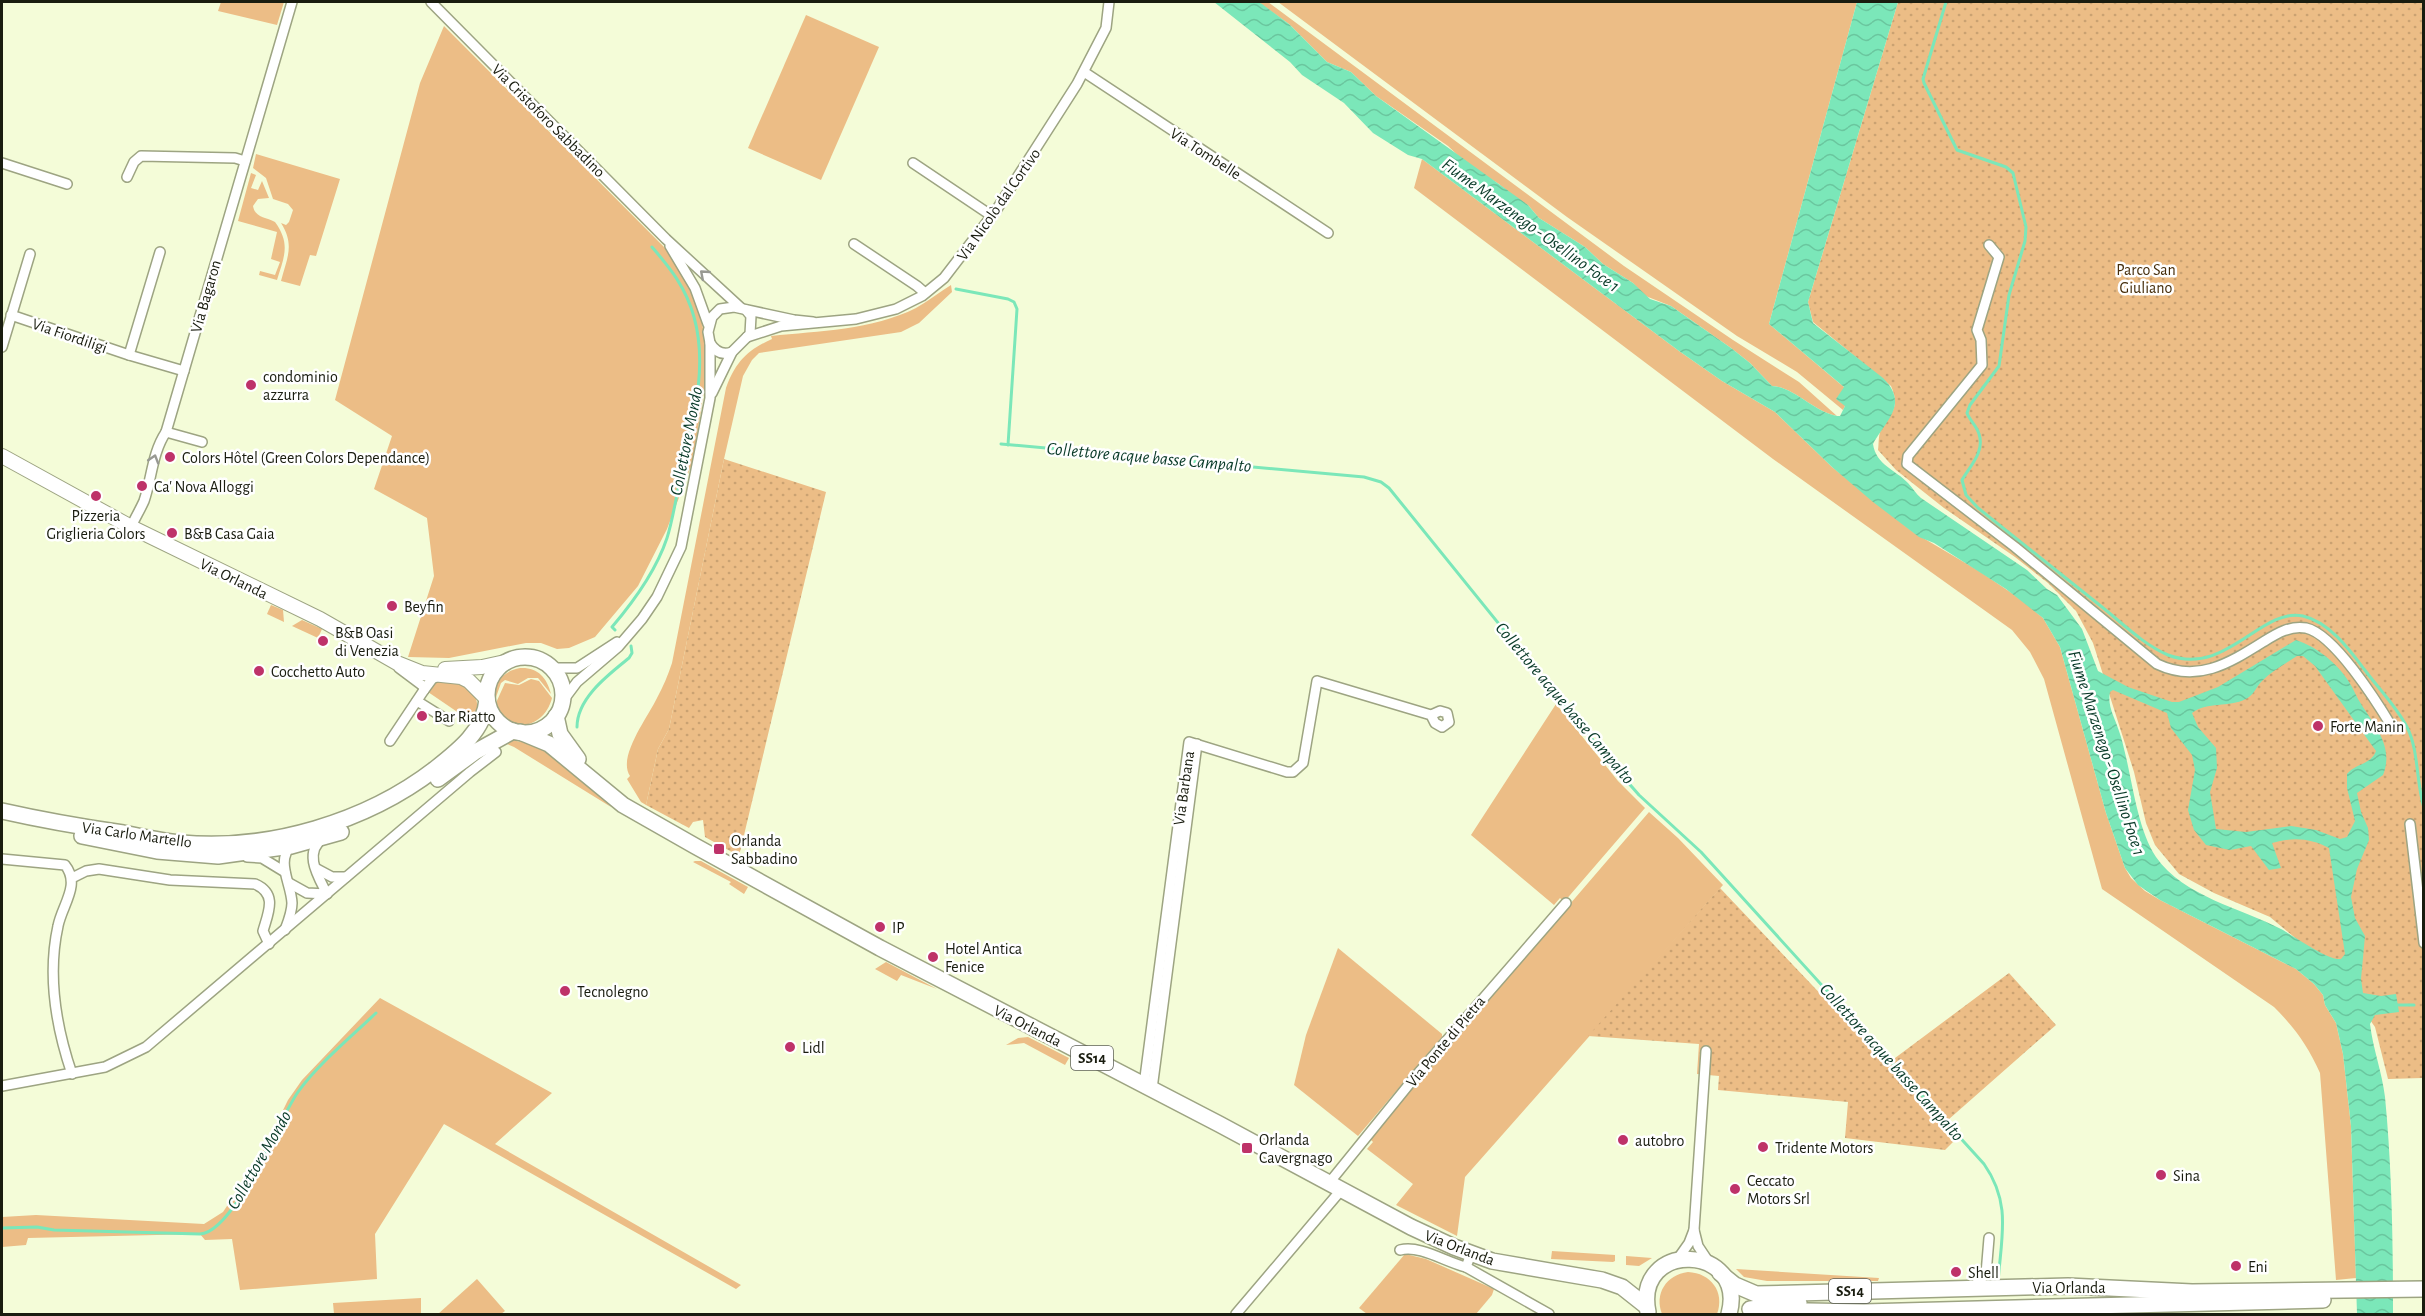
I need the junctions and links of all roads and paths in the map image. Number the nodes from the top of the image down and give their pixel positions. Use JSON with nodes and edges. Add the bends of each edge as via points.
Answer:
{"nodes":[{"id":1,"x":292,"y":2,"type":"edge"},
{"id":2,"x":431,"y":2,"type":"edge"},
{"id":3,"x":1109,"y":2,"type":"edge"},
{"id":4,"x":1084,"y":72,"type":"junction"},
{"id":5,"x":245,"y":161,"type":"junction"},
{"id":6,"x":2,"y":163,"type":"edge"},
{"id":7,"x":913,"y":163,"type":"dead end"},
{"id":8,"x":127,"y":177,"type":"dead end"},
{"id":9,"x":67,"y":184,"type":"dead end"},
{"id":10,"x":992,"y":216,"type":"junction"},
{"id":11,"x":1328,"y":233,"type":"dead end"},
{"id":12,"x":666,"y":239,"type":"junction"},
{"id":13,"x":854,"y":244,"type":"dead end"},
{"id":14,"x":1989,"y":245,"type":"dead end"},
{"id":15,"x":160,"y":252,"type":"dead end"},
{"id":16,"x":30,"y":254,"type":"dead end"},
{"id":17,"x":925,"y":293,"type":"junction"},
{"id":18,"x":743,"y":309,"type":"junction"},
{"id":19,"x":11,"y":315,"type":"junction"},
{"id":20,"x":813,"y":322,"type":"junction"},
{"id":21,"x":708,"y":324,"type":"junction"},
{"id":22,"x":747,"y":337,"type":"junction"},
{"id":23,"x":710,"y":343,"type":"junction"},
{"id":24,"x":2,"y":347,"type":"edge"},
{"id":25,"x":732,"y":352,"type":"junction"},
{"id":26,"x":129,"y":355,"type":"junction"},
{"id":27,"x":183,"y":370,"type":"junction"},
{"id":28,"x":710,"y":398,"type":"junction"},
{"id":29,"x":166,"y":432,"type":"junction"},
{"id":30,"x":202,"y":442,"type":"dead end"},
{"id":31,"x":2,"y":456,"type":"edge"},
{"id":32,"x":131,"y":527,"type":"junction"},
{"id":33,"x":627,"y":636,"type":"junction"},
{"id":34,"x":505,"y":662,"type":"junction"},
{"id":35,"x":397,"y":663,"type":"junction"},
{"id":36,"x":552,"y":668,"type":"junction"},
{"id":37,"x":440,"y":675,"type":"junction"},
{"id":38,"x":424,"y":690,"type":"junction"},
{"id":39,"x":487,"y":699,"type":"junction"},
{"id":40,"x":417,"y":701,"type":"junction"},
{"id":41,"x":562,"y":702,"type":"junction"},
{"id":42,"x":1431,"y":715,"type":"dead end"},
{"id":43,"x":556,"y":716,"type":"junction"},
{"id":44,"x":449,"y":721,"type":"dead end"},
{"id":45,"x":2396,"y":727,"type":"dead end"},
{"id":46,"x":516,"y":732,"type":"junction"},
{"id":47,"x":390,"y":741,"type":"dead end"},
{"id":48,"x":496,"y":752,"type":"dead end"},
{"id":49,"x":601,"y":787,"type":"junction"},
{"id":50,"x":405,"y":791,"type":"junction"},
{"id":51,"x":2,"y":811,"type":"edge"},
{"id":52,"x":40,"y":820,"type":"junction"},
{"id":53,"x":2410,"y":824,"type":"dead end"},
{"id":54,"x":323,"y":838,"type":"junction"},
{"id":55,"x":291,"y":846,"type":"junction"},
{"id":56,"x":218,"y":855,"type":"junction"},
{"id":57,"x":2,"y":859,"type":"edge"},
{"id":58,"x":315,"y":867,"type":"junction"},
{"id":59,"x":285,"y":872,"type":"junction"},
{"id":60,"x":346,"y":877,"type":"junction"},
{"id":61,"x":72,"y":878,"type":"junction"},
{"id":62,"x":290,"y":888,"type":"junction"},
{"id":63,"x":1566,"y":903,"type":"dead end"},
{"id":64,"x":305,"y":914,"type":"junction"},
{"id":65,"x":284,"y":932,"type":"junction"},
{"id":66,"x":2424,"y":943,"type":"edge"},
{"id":67,"x":269,"y":944,"type":"junction"},
{"id":68,"x":1706,"y":1051,"type":"dead end"},
{"id":69,"x":72,"y":1074,"type":"junction"},
{"id":70,"x":2,"y":1086,"type":"edge"},
{"id":71,"x":1148,"y":1087,"type":"junction"},
{"id":72,"x":1336,"y":1186,"type":"junction"},
{"id":73,"x":1694,"y":1230,"type":"junction"},
{"id":74,"x":1989,"y":1238,"type":"dead end"},
{"id":75,"x":1401,"y":1250,"type":"dead end"},
{"id":76,"x":1468,"y":1260,"type":"junction"},
{"id":77,"x":1677,"y":1260,"type":"junction"},
{"id":78,"x":1715,"y":1268,"type":"junction"},
{"id":79,"x":1654,"y":1275,"type":"junction"},
{"id":80,"x":1602,"y":1280,"type":"junction"},
{"id":81,"x":1985,"y":1294,"type":"junction"},
{"id":82,"x":2416,"y":1294,"type":"edge"},
{"id":83,"x":2344,"y":1295,"type":"junction"},
{"id":84,"x":2009,"y":1297,"type":"junction"},
{"id":85,"x":2026,"y":1307,"type":"junction"},
{"id":86,"x":1750,"y":1309,"type":"dead end"},
{"id":87,"x":1647,"y":1310,"type":"edge"},
{"id":88,"x":2082,"y":1310,"type":"edge"},
{"id":89,"x":1864,"y":1312,"type":"junction"},
{"id":90,"x":1236,"y":1314,"type":"edge"},
{"id":91,"x":1549,"y":1314,"type":"edge"},
{"id":92,"x":1729,"y":1314,"type":"edge"},
{"id":93,"x":1783,"y":1314,"type":"edge"},
{"id":94,"x":1841,"y":1314,"type":"edge"},
{"id":95,"x":2059,"y":1314,"type":"edge"}],
"edges":[{"from":1,"to":5,"type":"street","name":"Via Bagaron"},
{"from":2,"to":12,"type":"street","name":"Via Cristoforo Sabbadino"},
{"from":3,"to":4,"type":"street","name":"Via Nicolò dal Cortivo","via":[[1106,27]]},
{"from":4,"to":10,"type":"street","name":"Via Nicolò dal Cortivo"},
{"from":4,"to":11,"type":"street","name":"Via Tombelle"},
{"from":5,"to":8,"type":"street","via":[[141,156]]},
{"from":5,"to":27,"type":"street","name":"Via Bagaron"},
{"from":6,"to":9,"type":"street"},
{"from":7,"to":10,"type":"street"},
{"from":10,"to":17,"type":"street","name":"Via Nicolò dal Cortivo","via":[[954,267]]},
{"from":18,"to":12,"type":"street","name":"Via Cristoforo Sabbadino","one_way":true},
{"from":12,"to":21,"type":"street","name":"Via Cristoforo Sabbadino","via":[[695,288]]},
{"from":13,"to":17,"type":"street"},
{"from":14,"to":45,"type":"street","via":[[1999,257],[1977,330],[1982,365],[1908,456],[1907,464],[2157,664],[2182,673],[2206,670],[2239,657],[2286,629],[2307,628],[2336,649],[2392,727]]},
{"from":15,"to":26,"type":"street","name":"Via Fiordiligi"},
{"from":16,"to":19,"type":"street","name":"Via Fiordiligi"},
{"from":17,"to":20,"type":"street","name":"Via Nicolò dal Cortivo","via":[[882,313]]},
{"from":18,"to":20,"type":"street","name":"Via Nicolò dal Cortivo"},
{"from":18,"to":21,"type":"street","via":[[720,309]]},
{"from":18,"to":22,"type":"street","via":[[751,319]]},
{"from":19,"to":24,"type":"street","name":"Via Fiordiligi"},
{"from":19,"to":26,"type":"street","name":"Via Fiordiligi"},
{"from":20,"to":22,"type":"street","name":"Via Nicolò dal Cortivo","via":[[781,326]]},
{"from":21,"to":23,"type":"street","name":"Via Cristoforo Sabbadino"},
{"from":22,"to":25,"type":"street","name":"Via Cristoforo Sabbadino"},
{"from":23,"to":25,"type":"street","via":[[718,352]]},
{"from":23,"to":28,"type":"street","name":"Via Cristoforo Sabbadino"},
{"from":25,"to":28,"type":"street","name":"Via Cristoforo Sabbadino"},
{"from":26,"to":27,"type":"street","name":"Via Fiordiligi"},
{"from":27,"to":29,"type":"street","name":"Via Bagaron"},
{"from":28,"to":33,"type":"street","name":"Via Cristoforo Sabbadino","via":[[681,547],[657,597]]},
{"from":29,"to":30,"type":"street"},
{"from":32,"to":29,"type":"street","name":"Via Bagaron","one_way":true,"via":[[144,501]]},
{"from":31,"to":32,"type":"main road","name":"Via Orlanda"},
{"from":32,"to":35,"type":"main road","name":"Via Orlanda","via":[[320,618]]},
{"from":33,"to":36,"type":"street","name":"Via Cristoforo Sabbadino","via":[[577,668]]},
{"from":33,"to":41,"type":"street","name":"Via Cristoforo Sabbadino","via":[[577,682]]},
{"from":34,"to":35,"type":"main road","name":"Via Orlanda","via":[[444,669]]},
{"from":34,"to":36,"type":"main road","via":[[526,657]]},
{"from":34,"to":39,"type":"main road","via":[[491,677]]},
{"from":35,"to":37,"type":"main road","name":"Via Orlanda"},
{"from":35,"to":38,"type":"street"},
{"from":36,"to":41,"type":"main road","via":[[562,687]]},
{"from":37,"to":38,"type":"street"},
{"from":37,"to":39,"type":"main road","name":"Via Orlanda","via":[[466,679]]},
{"from":38,"to":40,"type":"street"},
{"from":39,"to":46,"type":"main road","via":[[495,718]]},
{"from":39,"to":50,"type":"main road","name":"Via Carlo Martello","via":[[479,728],[444,762]]},
{"from":40,"to":44,"type":"street"},
{"from":40,"to":47,"type":"street"},
{"from":41,"to":43,"type":"main road"},
{"from":42,"to":71,"type":"street","name":"Via Barbana","via":[[1317,681],[1303,763],[1293,772],[1197,744]]},
{"from":43,"to":46,"type":"main road","via":[[541,729]]},
{"from":43,"to":49,"type":"main road","name":"Via Orlanda","via":[[564,742]]},
{"from":46,"to":49,"type":"main road","name":"Via Orlanda","via":[[549,744]]},
{"from":46,"to":54,"type":"main road","name":"Via Carlo Martello","via":[[481,748],[389,812]]},
{"from":48,"to":60,"type":"street"},
{"from":49,"to":71,"type":"main road","name":"Via Orlanda","number":"SS14","via":[[655,824],[880,948]]},
{"from":50,"to":52,"type":"main road","name":"Via Carlo Martello","via":[[333,824],[240,842],[182,843]]},
{"from":50,"to":55,"type":"street","name":"Via Carlo Martello","via":[[365,816],[300,839]]},
{"from":51,"to":52,"type":"main road","name":"Via Carlo Martello"},
{"from":52,"to":56,"type":"main road","name":"Via Carlo Martello","via":[[79,836],[118,844]]},
{"from":53,"to":66,"type":"street"},
{"from":54,"to":55,"type":"main road","name":"Via Carlo Martello"},
{"from":54,"to":58,"type":"street","via":[[312,854]]},
{"from":55,"to":56,"type":"main road","name":"Via Carlo Martello"},
{"from":55,"to":59,"type":"street","via":[[284,859]]},
{"from":56,"to":59,"type":"street","name":"Via Carlo Martello","via":[[262,858]]},
{"from":57,"to":61,"type":"street","via":[[65,865]]},
{"from":58,"to":60,"type":"street","via":[[332,877]]},
{"from":58,"to":62,"type":"street","via":[[327,894]]},
{"from":59,"to":62,"type":"street"},
{"from":60,"to":64,"type":"street"},
{"from":61,"to":67,"type":"street","via":[[99,869],[170,880],[255,884],[270,901],[263,931]]},
{"from":61,"to":69,"type":"street","via":[[58,924],[53,969],[58,1021]]},
{"from":62,"to":64,"type":"street"},
{"from":62,"to":65,"type":"street","via":[[291,910]]},
{"from":63,"to":72,"type":"street","name":"Via Ponte di Pietra","via":[[1422,1068]]},
{"from":64,"to":65,"type":"street"},
{"from":65,"to":67,"type":"street"},
{"from":67,"to":69,"type":"street","via":[[146,1047],[105,1067]]},
{"from":68,"to":73,"type":"street","name":"Via Orlanda"},
{"from":69,"to":70,"type":"street"},
{"from":71,"to":72,"type":"main road","name":"Via Orlanda","number":"SS14"},
{"from":72,"to":76,"type":"main road","name":"Via Orlanda","number":"SS14"},
{"from":72,"to":90,"type":"street","name":"Via Ponte di Pietra"},
{"from":73,"to":77,"type":"street","name":"Via Orlanda"},
{"from":73,"to":78,"type":"street","name":"Via Orlanda","via":[[1698,1246]]},
{"from":74,"to":81,"type":"street"},
{"from":75,"to":76,"type":"street","via":[[1416,1250],[1451,1264]]},
{"from":76,"to":80,"type":"main road","name":"Via Orlanda","number":"SS14"},
{"from":76,"to":91,"type":"street","via":[[1501,1287]]},
{"from":77,"to":78,"type":"main road","number":"SS14","via":[[1690,1258]]},
{"from":77,"to":79,"type":"main road","number":"SS14"},
{"from":78,"to":81,"type":"main road","name":"Via Orlanda","number":"SS14","via":[[1735,1285],[1756,1294]]},
{"from":78,"to":92,"type":"main road","via":[[1730,1291]]},
{"from":79,"to":80,"type":"main road","name":"Via Orlanda","number":"SS14","via":[[1641,1280]]},
{"from":79,"to":87,"type":"main road","number":"SS14","via":[[1648,1287]]},
{"from":80,"to":87,"type":"main road","name":"Via Orlanda","number":"SS14","via":[[1623,1287]]},
{"from":81,"to":84,"type":"main road","name":"Via Orlanda","number":"SS14"},
{"from":81,"to":86,"type":"main road","via":[[1809,1302]]},
{"from":81,"to":89,"type":"main road","name":"Via Orlanda","number":"SS14"},
{"from":82,"to":83,"type":"main road","name":"Via Orlanda","number":"SS14"},
{"from":83,"to":84,"type":"main road","name":"Via Orlanda","number":"SS14","via":[[2126,1288]]},
{"from":83,"to":88,"type":"main road","name":"Via Orlanda","number":"SS14"},
{"from":84,"to":85,"type":"main road","name":"Via Orlanda","number":"SS14"},
{"from":85,"to":88,"type":"main road","name":"Via Orlanda","number":"SS14"},
{"from":85,"to":95,"type":"street"},
{"from":89,"to":93,"type":"main road","number":"SS14"},
{"from":89,"to":94,"type":"main road"}]}
